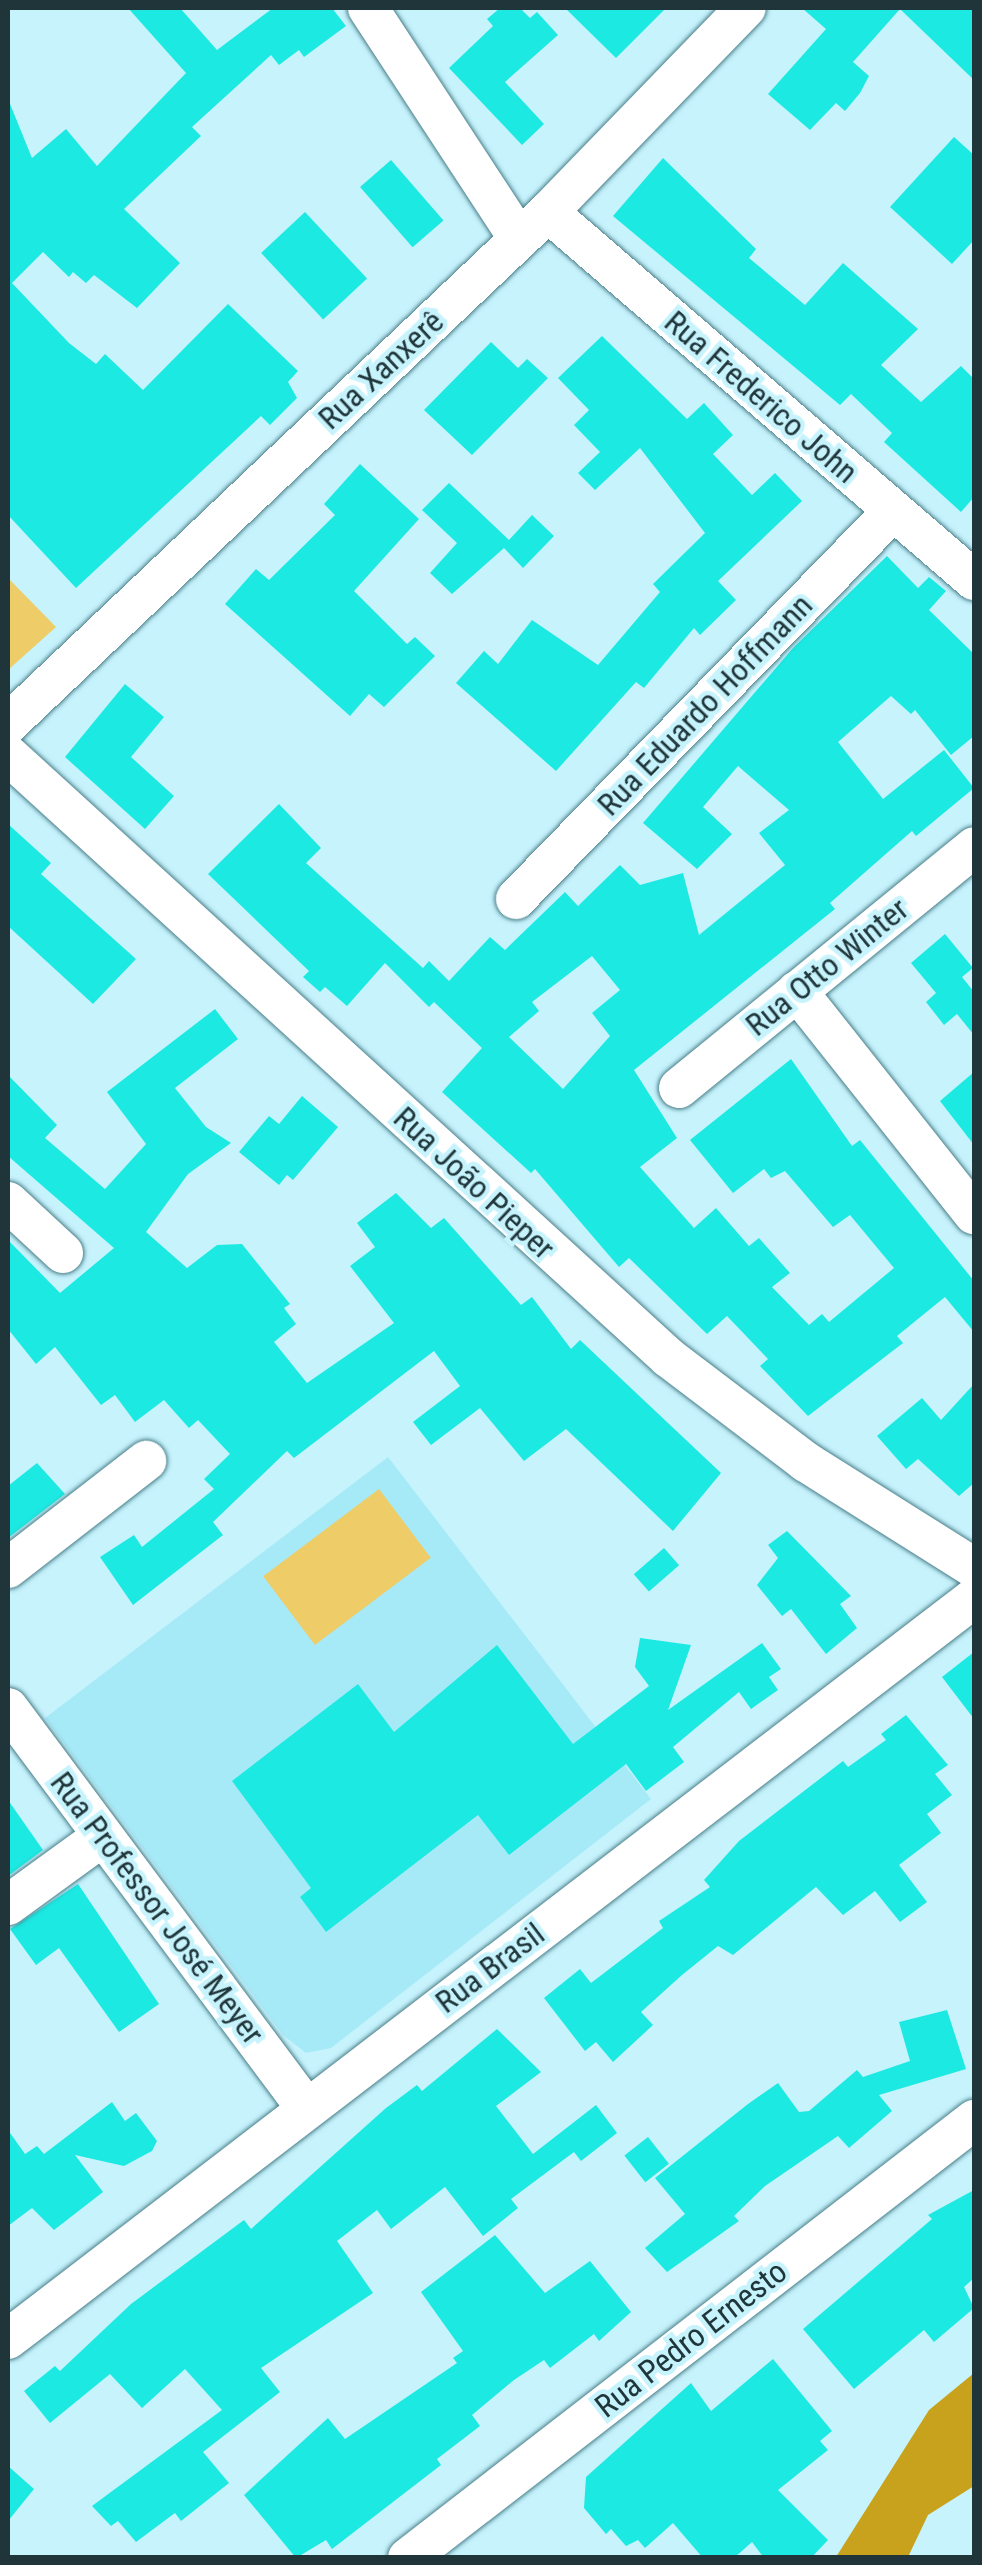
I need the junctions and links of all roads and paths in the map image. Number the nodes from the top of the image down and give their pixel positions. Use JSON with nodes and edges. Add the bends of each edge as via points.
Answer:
{"nodes":[{"id":1,"x":368,"y":8,"type":"edge"},
{"id":2,"x":746,"y":8,"type":"edge"},
{"id":3,"x":533,"y":226,"type":"junction"},
{"id":4,"x":893,"y":511,"type":"junction"},
{"id":5,"x":974,"y":580,"type":"edge"},
{"id":6,"x":8,"y":724,"type":"edge"},
{"id":7,"x":8,"y":755,"type":"edge"},
{"id":8,"x":974,"y":847,"type":"edge"},
{"id":9,"x":516,"y":899,"type":"dead end"},
{"id":10,"x":798,"y":991,"type":"junction"},
{"id":11,"x":679,"y":1088,"type":"dead end"},
{"id":12,"x":8,"y":1202,"type":"edge"},
{"id":13,"x":974,"y":1214,"type":"edge"},
{"id":14,"x":63,"y":1253,"type":"dead end"},
{"id":15,"x":146,"y":1461,"type":"dead end"},
{"id":16,"x":8,"y":1568,"type":"edge"},
{"id":17,"x":974,"y":1568,"type":"edge"},
{"id":18,"x":974,"y":1598,"type":"edge"},
{"id":19,"x":8,"y":1708,"type":"edge"},
{"id":20,"x":103,"y":1836,"type":"junction"},
{"id":21,"x":8,"y":1905,"type":"edge"},
{"id":22,"x":306,"y":2108,"type":"junction"},
{"id":23,"x":974,"y":2120,"type":"edge"},
{"id":24,"x":8,"y":2340,"type":"edge"},
{"id":25,"x":408,"y":2558,"type":"edge"}],
"edges":[{"from":1,"to":3,"type":"street","name":"Rua Frederico John"},
{"from":2,"to":3,"type":"street","name":"Rua Xanxerê"},
{"from":3,"to":4,"type":"street","name":"Rua Frederico John"},
{"from":3,"to":6,"type":"street","name":"Rua Xanxerê"},
{"from":4,"to":5,"type":"street","name":"Rua Frederico John"},
{"from":4,"to":9,"type":"street","name":"Rua Eduardo Hoffmann"},
{"from":7,"to":17,"type":"street","name":"Rua João Pieper","via":[[670,1358],[806,1462]]},
{"from":8,"to":10,"type":"street","name":"Rua Otto Winter"},
{"from":10,"to":11,"type":"street","name":"Rua Otto Winter"},
{"from":10,"to":13,"type":"street"},
{"from":12,"to":14,"type":"street"},
{"from":15,"to":16,"type":"street"},
{"from":18,"to":22,"type":"street","name":"Rua Brasil"},
{"from":19,"to":20,"type":"street","name":"Rua Professor José Meyer"},
{"from":20,"to":21,"type":"street"},
{"from":20,"to":22,"type":"street","name":"Rua Professor José Meyer"},
{"from":22,"to":24,"type":"street","name":"Rua Brasil"},
{"from":23,"to":25,"type":"street","name":"Rua Pedro Ernesto"}]}
